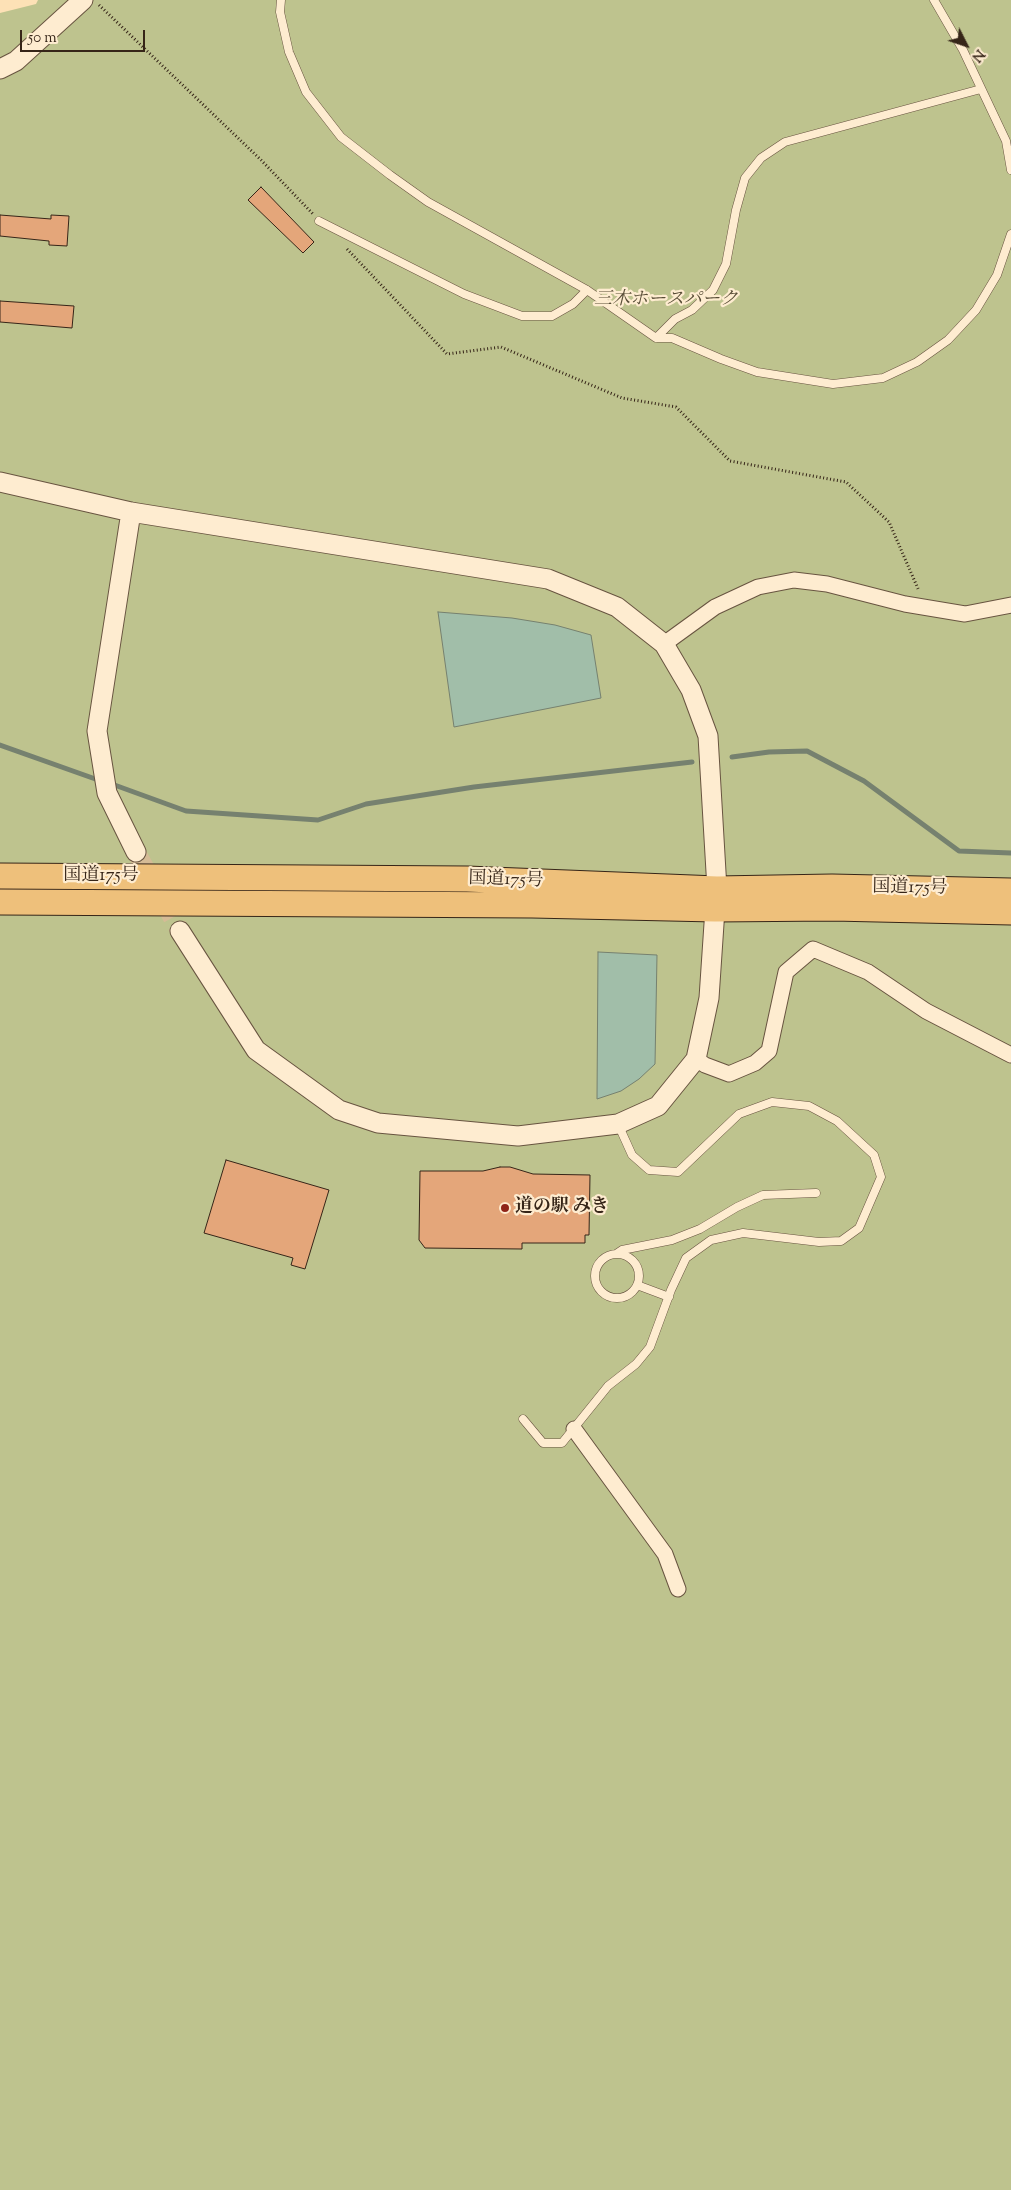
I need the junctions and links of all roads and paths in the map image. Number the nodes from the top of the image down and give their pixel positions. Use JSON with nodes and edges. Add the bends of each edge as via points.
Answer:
{"nodes":[{"id":1,"x":82,"y":0,"type":"edge"},
{"id":2,"x":281,"y":0,"type":"edge"},
{"id":3,"x":934,"y":0,"type":"edge"},
{"id":4,"x":0,"y":69,"type":"edge"},
{"id":5,"x":981,"y":89,"type":"junction"},
{"id":6,"x":1011,"y":170,"type":"edge"},
{"id":7,"x":319,"y":221,"type":"dead end"},
{"id":8,"x":1011,"y":234,"type":"edge"},
{"id":9,"x":587,"y":290,"type":"junction"},
{"id":10,"x":656,"y":338,"type":"junction"},
{"id":11,"x":0,"y":482,"type":"edge"},
{"id":12,"x":131,"y":512,"type":"junction"},
{"id":13,"x":1011,"y":605,"type":"edge"},
{"id":14,"x":664,"y":644,"type":"junction"},
{"id":15,"x":136,"y":852,"type":"tunnel mouth"},
{"id":16,"x":0,"y":876,"type":"edge"},
{"id":17,"x":1011,"y":891,"type":"edge"},
{"id":18,"x":716,"y":899,"type":"junction"},
{"id":19,"x":0,"y":902,"type":"edge"},
{"id":20,"x":1011,"y":912,"type":"edge"},
{"id":21,"x":180,"y":931,"type":"tunnel mouth"},
{"id":22,"x":1011,"y":1055,"type":"edge"},
{"id":23,"x":696,"y":1059,"type":"junction"},
{"id":24,"x":618,"y":1124,"type":"junction"},
{"id":25,"x":816,"y":1193,"type":"dead end"},
{"id":26,"x":616,"y":1254,"type":"junction"},
{"id":27,"x":637,"y":1285,"type":"junction"},
{"id":28,"x":668,"y":1297,"type":"junction"},
{"id":29,"x":524,"y":1419,"type":"dead end"},
{"id":30,"x":574,"y":1428,"type":"junction"},
{"id":31,"x":678,"y":1589,"type":"dead end"}],
"edges":[{"from":1,"to":4,"type":"street","via":[[16,61]]},
{"from":2,"to":9,"type":"lane","via":[[280,12],[292,60],[306,92],[341,137],[428,202]]},
{"from":3,"to":5,"type":"lane"},
{"from":5,"to":6,"type":"lane","via":[[1006,141]]},
{"from":5,"to":10,"type":"lane","via":[[785,142],[761,158],[745,178],[726,264],[713,290]]},
{"from":7,"to":9,"type":"lane","via":[[464,294],[522,316],[552,316],[573,304]]},
{"from":8,"to":10,"type":"lane","via":[[997,275],[976,310],[948,340],[917,362],[883,378],[833,384],[757,372],[672,338]]},
{"from":9,"to":10,"type":"lane"},
{"from":11,"to":12,"type":"street"},
{"from":12,"to":14,"type":"street","via":[[548,579],[617,608]]},
{"from":12,"to":15,"type":"street","via":[[97,730],[107,793]]},
{"from":13,"to":14,"type":"street","via":[[965,614],[905,604],[827,584],[794,580],[758,587],[715,607]]},
{"from":14,"to":18,"type":"street","via":[[691,690],[708,736]]},
{"from":16,"to":18,"type":"highway","name":"国道175号","via":[[467,879]]},
{"from":17,"to":18,"type":"highway","name":"国道175号","via":[[832,887]]},
{"from":18,"to":19,"type":"highway","name":"国道175号","via":[[532,905]]},
{"from":18,"to":20,"type":"highway","name":"国道175号","via":[[833,908]]},
{"from":18,"to":23,"type":"street","via":[[709,998]]},
{"from":21,"to":24,"type":"street","via":[[256,1050],[339,1110],[378,1123],[518,1136]]},
{"from":22,"to":23,"type":"street","via":[[926,1011],[868,972],[813,949],[786,972],[769,1051],[755,1063],[729,1074]]},
{"from":23,"to":24,"type":"street","via":[[658,1106]]},
{"from":24,"to":28,"type":"lane","via":[[632,1155],[649,1170],[678,1172],[739,1114],[772,1102],[809,1106],[837,1121],[874,1155],[881,1177],[859,1228],[841,1241],[819,1242],[743,1233],[712,1240],[686,1258]]},
{"from":25,"to":26,"type":"lane","via":[[763,1195],[700,1229],[672,1240]]},
{"from":26,"to":27,"type":"lane","via":[[623,1254],[635,1263],[639,1277]]},
{"from":26,"to":27,"type":"lane","via":[[602,1260],[598,1266],[598,1286],[615,1297],[628,1294]]},
{"from":27,"to":28,"type":"lane"},
{"from":28,"to":30,"type":"lane","via":[[650,1346],[636,1364],[608,1386]]},
{"from":29,"to":30,"type":"lane","via":[[543,1442],[562,1443]]},
{"from":30,"to":31,"type":"street","via":[[665,1554]]}]}
